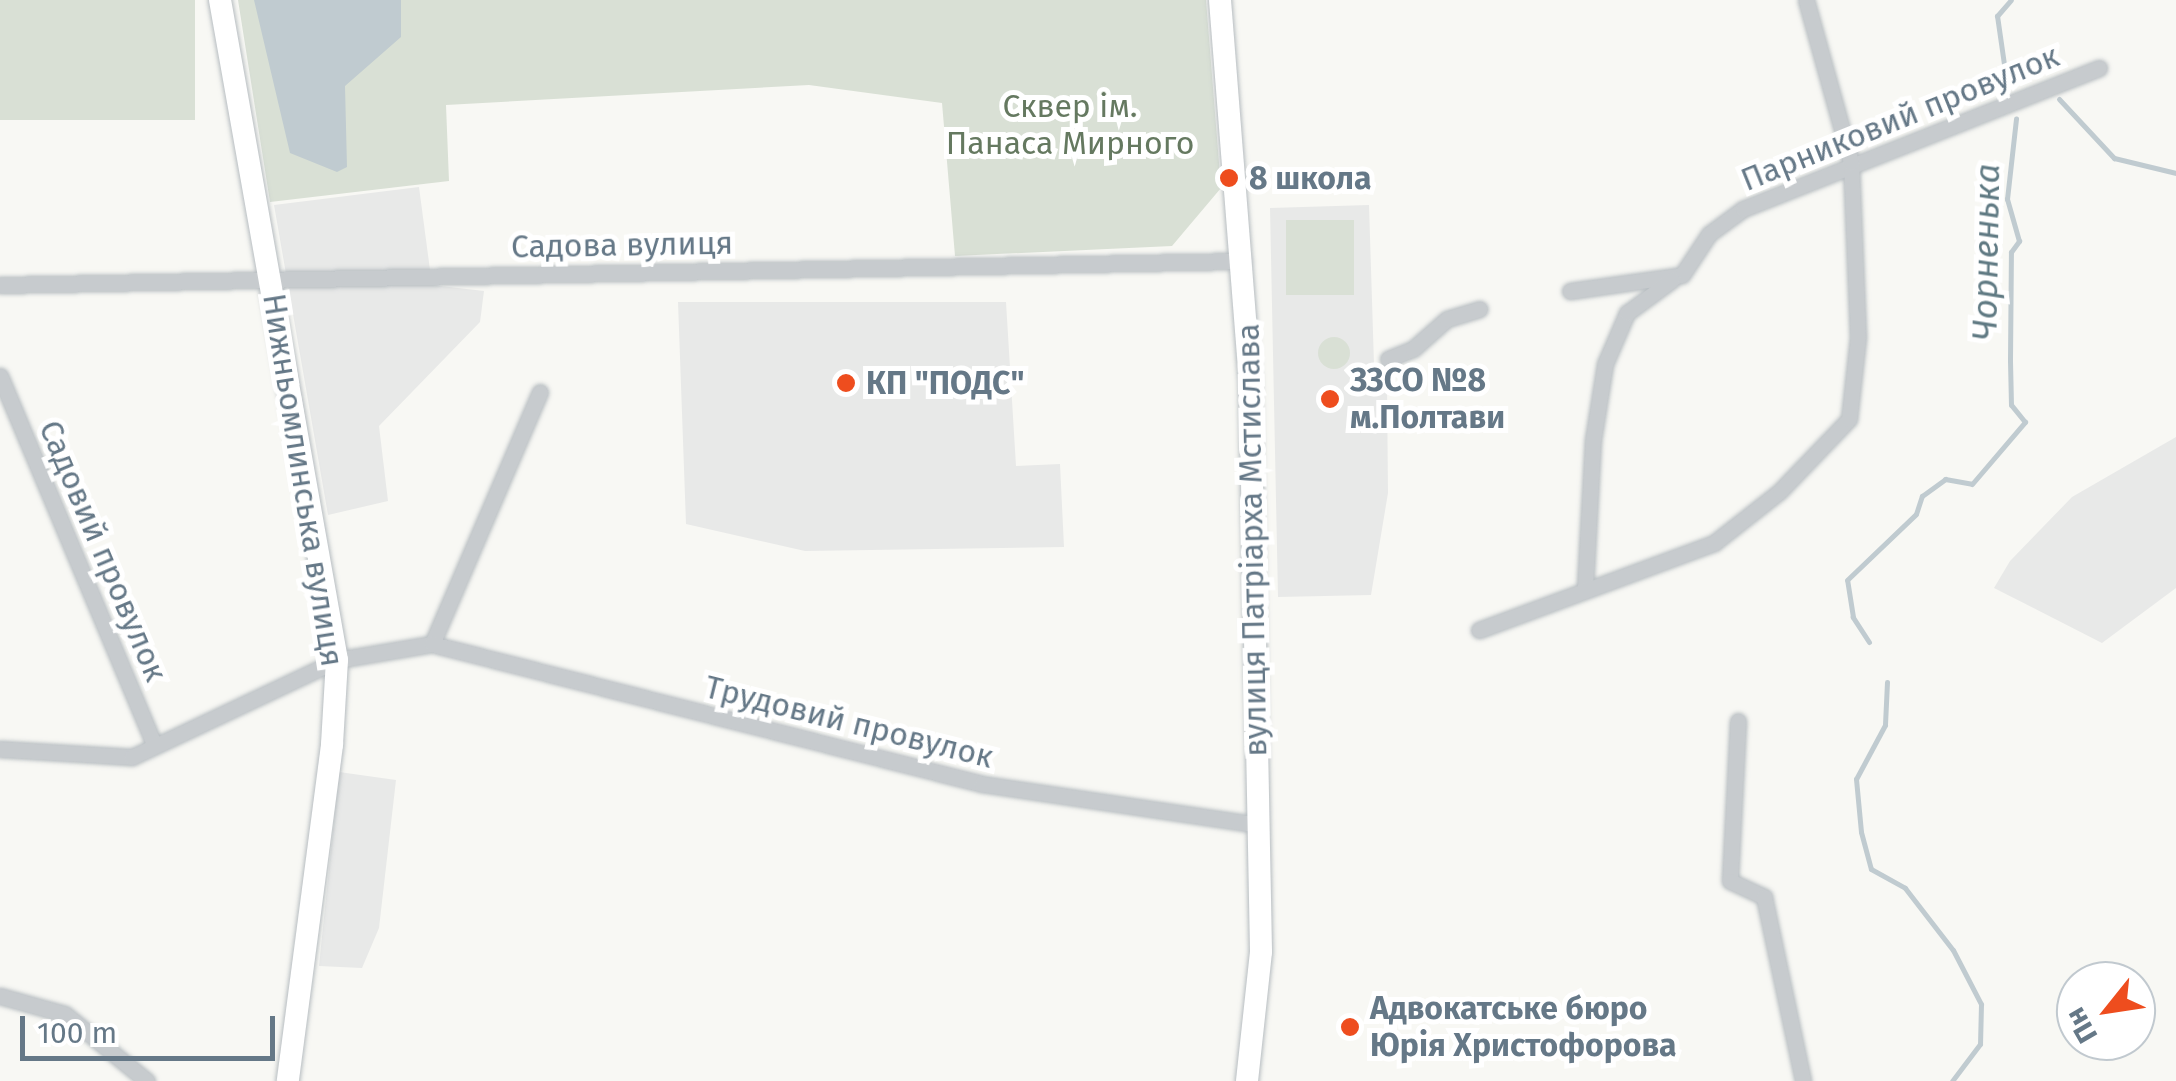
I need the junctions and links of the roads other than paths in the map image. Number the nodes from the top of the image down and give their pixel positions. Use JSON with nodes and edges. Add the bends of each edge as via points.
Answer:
{"nodes":[{"id":1,"x":220,"y":0,"type":"edge"},
{"id":2,"x":1220,"y":0,"type":"edge"},
{"id":3,"x":1806,"y":0,"type":"edge"},
{"id":4,"x":2099,"y":68,"type":"dead end"},
{"id":5,"x":1851,"y":162,"type":"junction"},
{"id":6,"x":1244,"y":261,"type":"junction"},
{"id":7,"x":1682,"y":275,"type":"junction"},
{"id":8,"x":269,"y":276,"type":"junction"},
{"id":9,"x":0,"y":285,"type":"edge"},
{"id":10,"x":1570,"y":291,"type":"dead end"},
{"id":11,"x":1479,"y":309,"type":"dead end"},
{"id":12,"x":1388,"y":359,"type":"dead end"},
{"id":13,"x":0,"y":376,"type":"edge"},
{"id":14,"x":540,"y":392,"type":"dead end"},
{"id":15,"x":1585,"y":587,"type":"junction"},
{"id":16,"x":1479,"y":630,"type":"dead end"},
{"id":17,"x":432,"y":644,"type":"junction"},
{"id":18,"x":337,"y":660,"type":"junction"},
{"id":19,"x":1738,"y":721,"type":"dead end"},
{"id":20,"x":154,"y":746,"type":"junction"},
{"id":21,"x":0,"y":749,"type":"edge"},
{"id":22,"x":1258,"y":825,"type":"junction"},
{"id":23,"x":0,"y":996,"type":"edge"},
{"id":24,"x":147,"y":1081,"type":"edge"},
{"id":25,"x":288,"y":1081,"type":"edge"},
{"id":26,"x":1247,"y":1081,"type":"edge"},
{"id":27,"x":1803,"y":1081,"type":"edge"}],
"edges":[{"from":1,"to":8,"type":"main road","name":"Нижньомлинська вулиця"},
{"from":2,"to":6,"type":"main road","name":"вулиця Патріарха Мстислава"},
{"from":3,"to":5,"type":"street"},
{"from":4,"to":5,"type":"street","name":"Парниковий провулок"},
{"from":5,"to":7,"type":"street","name":"Парниковий провулок","via":[[1742,208],[1709,234]]},
{"from":5,"to":15,"type":"street","via":[[1858,337],[1849,419],[1780,491],[1714,544]]},
{"from":6,"to":8,"type":"street","name":"Садова вулиця"},
{"from":6,"to":22,"type":"main road","name":"вулиця Патріарха Мстислава"},
{"from":7,"to":10,"type":"street"},
{"from":7,"to":15,"type":"street","via":[[1627,313],[1606,364],[1592,440]]},
{"from":8,"to":9,"type":"street","name":"Садова вулиця"},
{"from":8,"to":18,"type":"main road","name":"Нижньомлинська вулиця"},
{"from":11,"to":12,"type":"street","via":[[1448,319]]},
{"from":13,"to":20,"type":"street","name":"Садовий провулок"},
{"from":14,"to":17,"type":"street"},
{"from":15,"to":16,"type":"street"},
{"from":17,"to":18,"type":"street"},
{"from":17,"to":22,"type":"street","name":"Трудовий провулок","via":[[982,784]]},
{"from":18,"to":20,"type":"street"},
{"from":18,"to":25,"type":"main road","name":"Нижньомлинська вулиця"},
{"from":19,"to":27,"type":"street","via":[[1730,880],[1764,897]]},
{"from":20,"to":21,"type":"street","via":[[132,757]]},
{"from":22,"to":26,"type":"main road","name":"вулиця Патріарха Мстислава","via":[[1260,952]]},
{"from":23,"to":24,"type":"street","via":[[65,1014]]}]}
